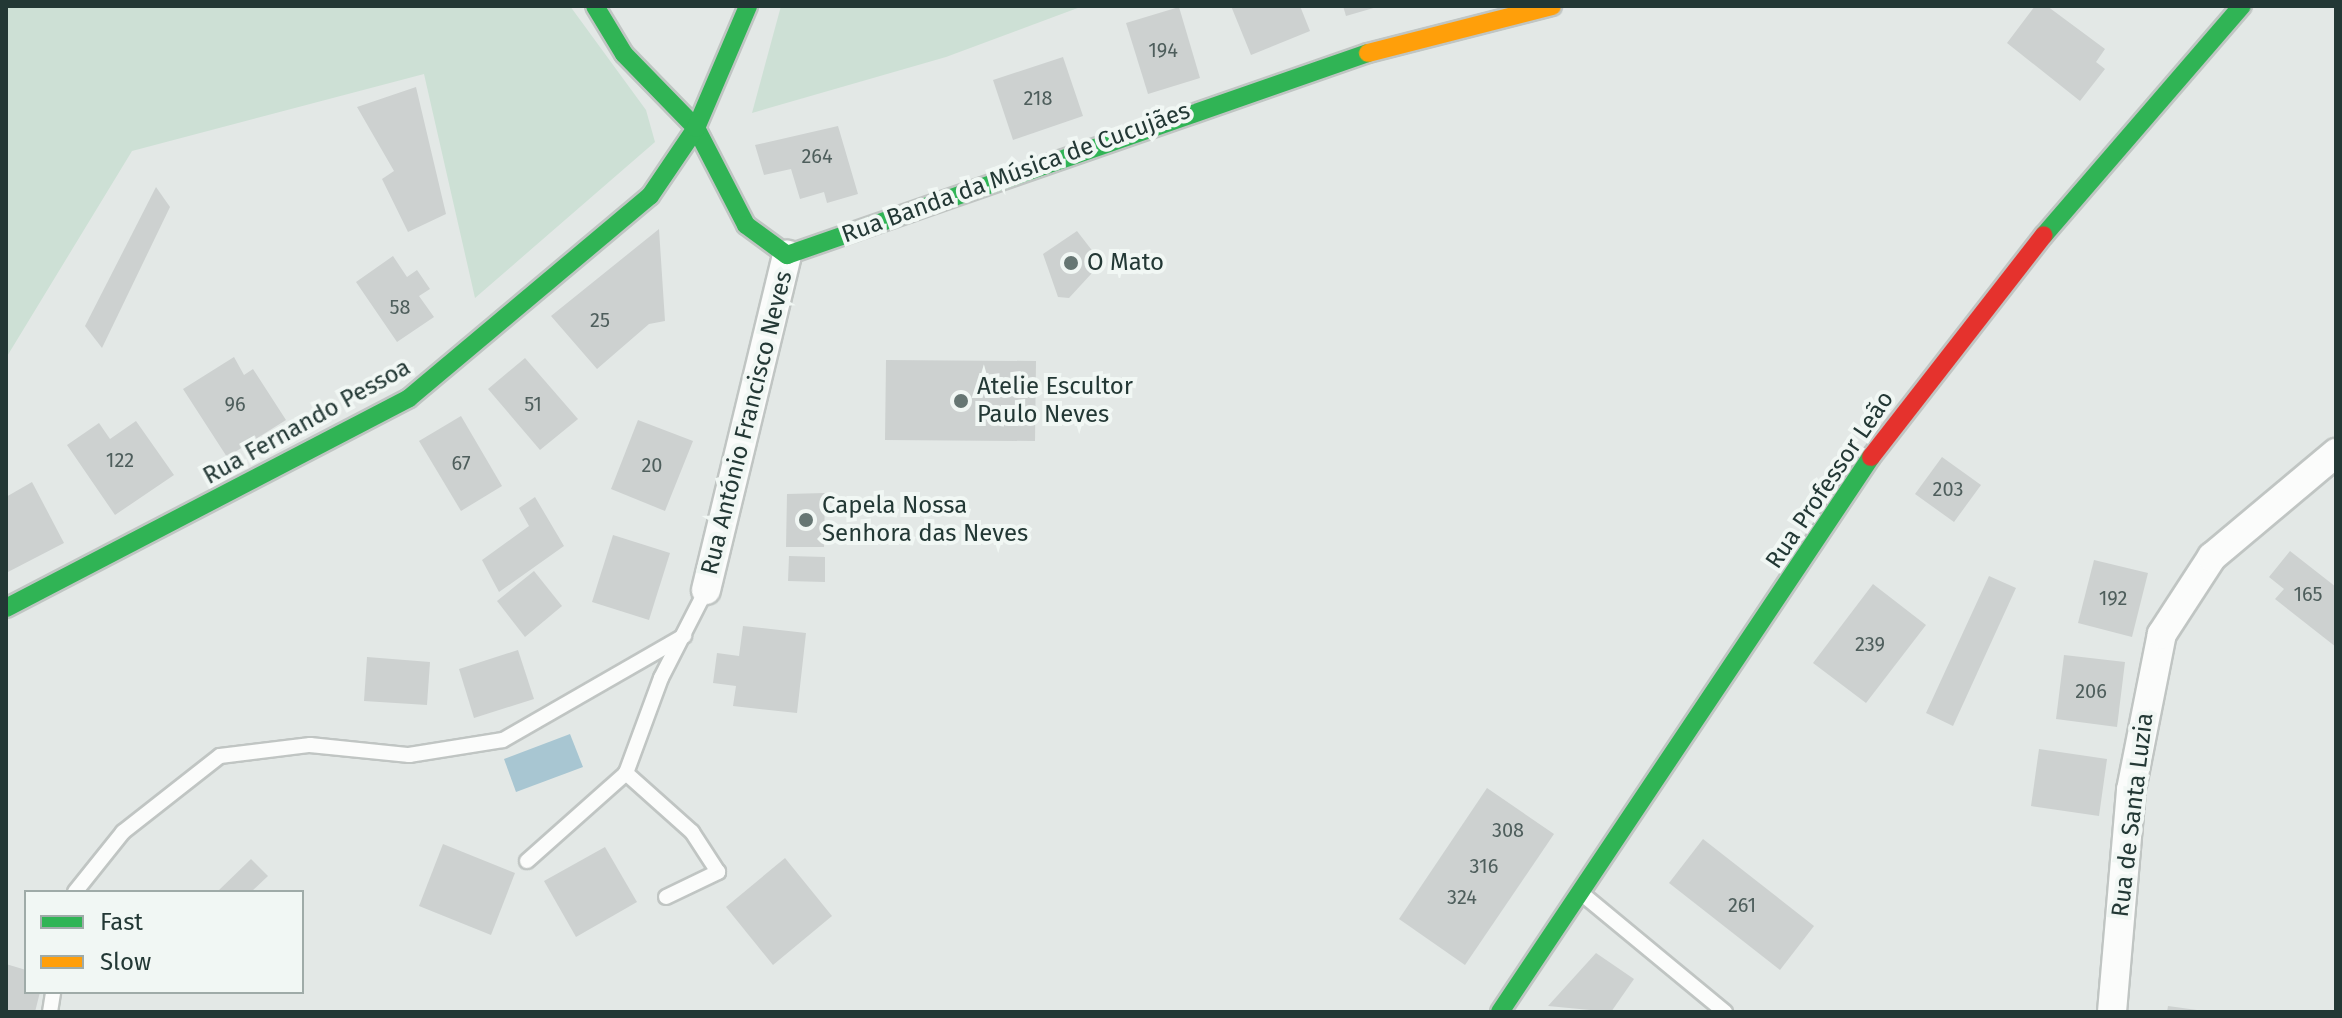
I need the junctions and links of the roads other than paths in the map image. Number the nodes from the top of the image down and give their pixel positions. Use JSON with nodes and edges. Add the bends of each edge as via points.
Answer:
{"nodes":[{"id":1,"x":595,"y":6,"type":"edge"},
{"id":2,"x":748,"y":6,"type":"edge"},
{"id":3,"x":1552,"y":6,"type":"edge"},
{"id":4,"x":2233,"y":7,"type":"edge"},
{"id":5,"x":696,"y":128,"type":"junction"},
{"id":6,"x":787,"y":255,"type":"junction"},
{"id":7,"x":2336,"y":453,"type":"edge"},
{"id":8,"x":706,"y":590,"type":"joint"},
{"id":9,"x":6,"y":608,"type":"edge"},
{"id":10,"x":684,"y":636,"type":"junction"},
{"id":11,"x":626,"y":773,"type":"junction"},
{"id":12,"x":527,"y":861,"type":"dead end"},
{"id":13,"x":77,"y":890,"type":"edge"},
{"id":14,"x":1581,"y":893,"type":"junction"},
{"id":15,"x":666,"y":897,"type":"dead end"},
{"id":16,"x":1500,"y":1012,"type":"edge"},
{"id":17,"x":1725,"y":1012,"type":"edge"},
{"id":18,"x":2112,"y":1012,"type":"edge"}],
"edges":[{"from":1,"to":5,"type":"street","via":[[624,54]]},
{"from":2,"to":5,"type":"street","name":"Rua Fernando Pessoa"},
{"from":3,"to":6,"type":"street","name":"Rua Banda da Música de Cucujães","via":[[1311,67]]},
{"from":4,"to":14,"type":"street","name":"Rua Professor Leão","via":[[2071,200],[1880,443]]},
{"from":5,"to":6,"type":"street","via":[[746,225]]},
{"from":5,"to":9,"type":"street","name":"Rua Fernando Pessoa","via":[[650,196],[409,398]]},
{"from":6,"to":8,"type":"street","name":"Rua António Francisco Neves"},
{"from":7,"to":18,"type":"street","name":"Rua de Santa Luzia","via":[[2212,557],[2162,634],[2131,790]]},
{"from":8,"to":10,"type":"lane"},
{"from":10,"to":11,"type":"lane"},
{"from":10,"to":13,"type":"lane","via":[[503,740],[409,755],[310,745],[220,756],[123,832]]},
{"from":11,"to":12,"type":"lane"},
{"from":11,"to":15,"type":"lane","via":[[692,832],[718,872]]},
{"from":14,"to":16,"type":"street","name":"Rua Professor Leão"},
{"from":14,"to":17,"type":"lane"}]}
